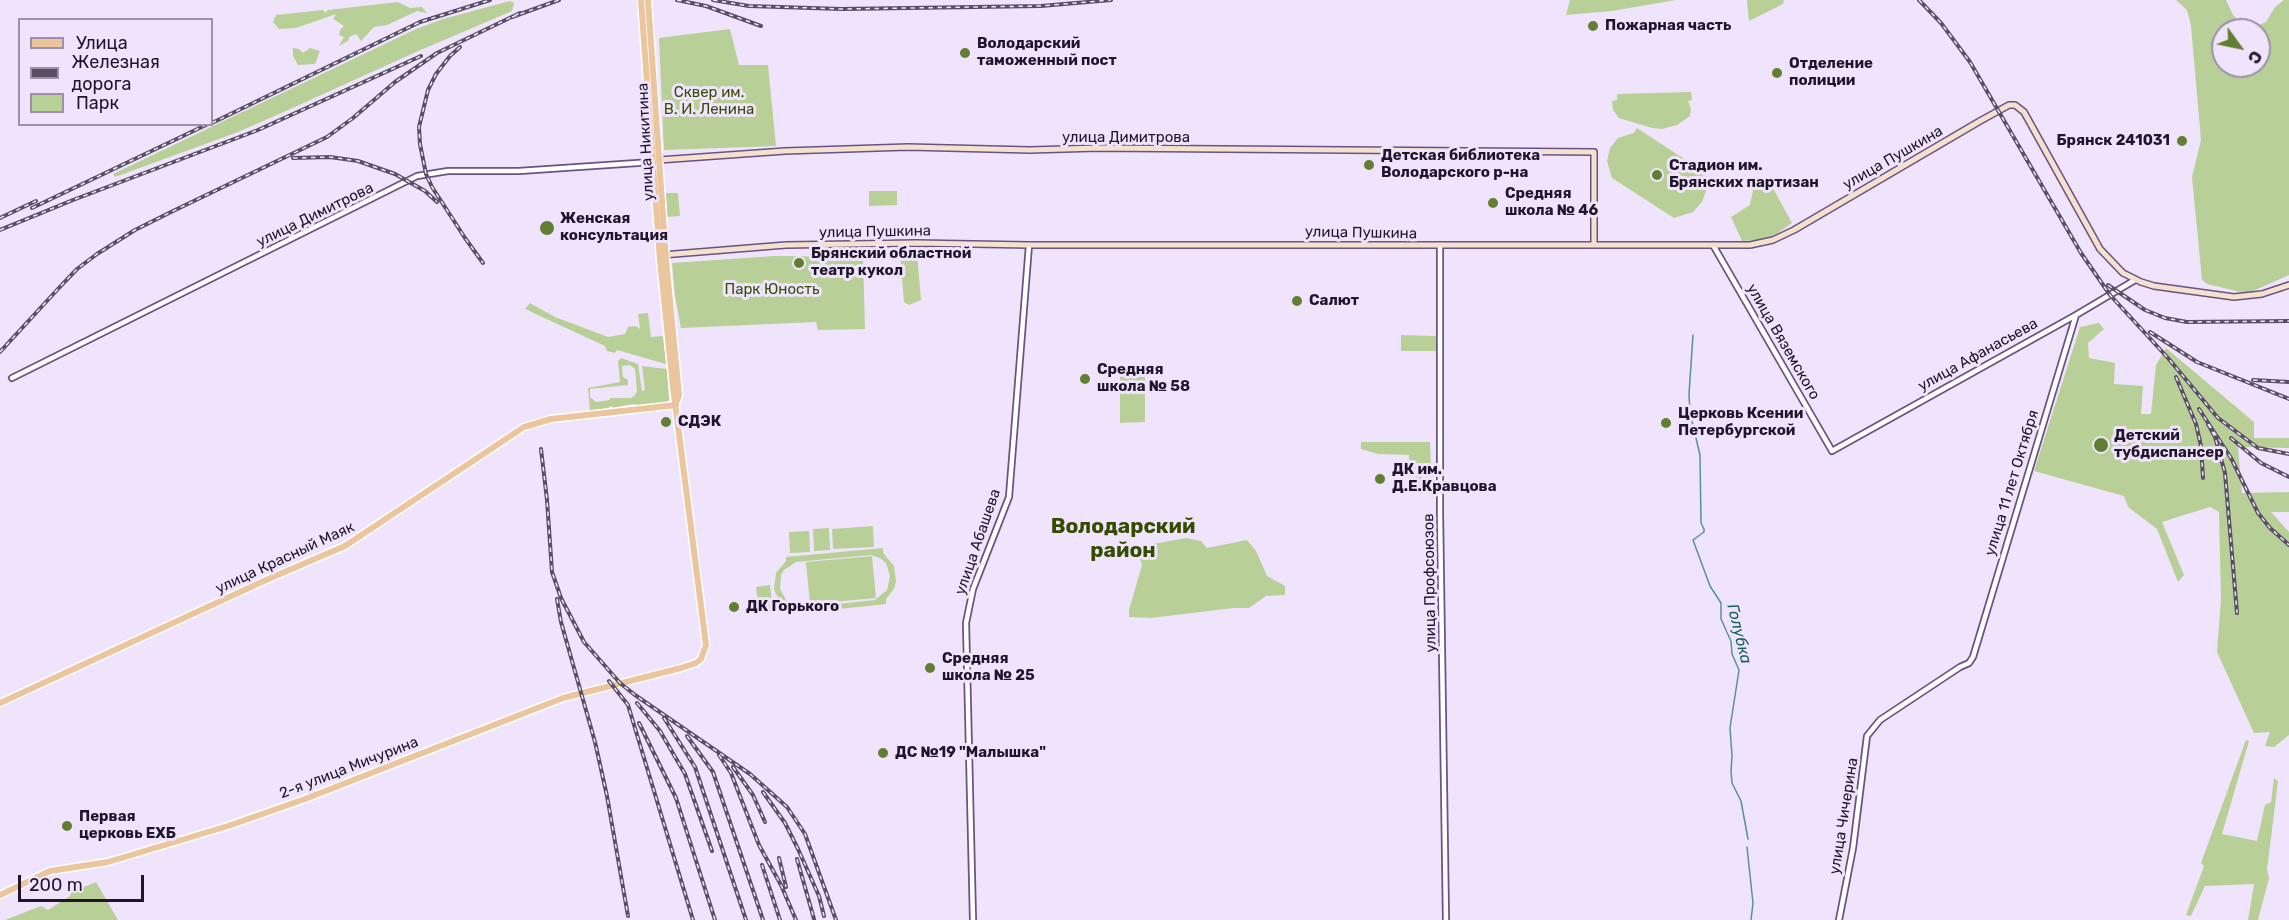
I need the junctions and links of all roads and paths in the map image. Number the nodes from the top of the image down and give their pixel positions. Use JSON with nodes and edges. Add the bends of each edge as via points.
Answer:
{"nodes":[{"id":1,"x":641,"y":0,"type":"edge"},
{"id":2,"x":648,"y":0,"type":"edge"},
{"id":3,"x":647,"y":20,"type":"junction"},
{"id":4,"x":655,"y":161,"type":"junction"},
{"id":5,"x":1594,"y":244,"type":"junction"},
{"id":6,"x":1029,"y":245,"type":"junction"},
{"id":7,"x":1440,"y":245,"type":"junction"},
{"id":8,"x":1713,"y":245,"type":"junction"},
{"id":9,"x":662,"y":255,"type":"junction"},
{"id":10,"x":2135,"y":280,"type":"junction"},
{"id":11,"x":2289,"y":285,"type":"edge"},
{"id":12,"x":2076,"y":315,"type":"junction"},
{"id":13,"x":12,"y":378,"type":"dead end"},
{"id":14,"x":676,"y":405,"type":"junction"},
{"id":15,"x":1832,"y":451,"type":"joint"},
{"id":16,"x":703,"y":656,"type":"joint"},
{"id":17,"x":0,"y":703,"type":"edge"},
{"id":18,"x":1880,"y":720,"type":"joint"},
{"id":19,"x":0,"y":895,"type":"edge"},
{"id":20,"x":973,"y":920,"type":"edge"},
{"id":21,"x":1446,"y":920,"type":"edge"},
{"id":22,"x":1839,"y":920,"type":"edge"}],
"edges":[{"from":1,"to":3,"type":"main road"},
{"from":2,"to":3,"type":"main road"},
{"from":3,"to":4,"type":"main road","name":"улица Никитина"},
{"from":4,"to":5,"type":"main road","name":"улица Димитрова","via":[[908,147],[1594,152]]},
{"from":4,"to":9,"type":"main road","name":"улица Никитина"},
{"from":4,"to":13,"type":"street","name":"улица Димитрова","via":[[519,171],[448,171],[417,176]]},
{"from":5,"to":7,"type":"main road","name":"улица Пушкина"},
{"from":5,"to":8,"type":"main road","name":"улица Пушкина"},
{"from":6,"to":7,"type":"main road","name":"улица Пушкина"},
{"from":6,"to":9,"type":"main road","name":"улица Пушкина","via":[[809,245]]},
{"from":6,"to":20,"type":"street","name":"улица Абашева","via":[[1009,497],[973,589],[966,623]]},
{"from":7,"to":21,"type":"street","name":"улица Профсоюзов"},
{"from":8,"to":10,"type":"main road","name":"улица Пушкина","via":[[1750,245],[1773,240],[2015,105],[2024,112],[2100,249],[2112,264]]},
{"from":8,"to":15,"type":"street","name":"улица Вяземского"},
{"from":9,"to":14,"type":"main road","name":"улица Никитина"},
{"from":10,"to":11,"type":"main road","via":[[2234,297],[2262,294]]},
{"from":10,"to":12,"type":"street","name":"улица Афанасьева"},
{"from":12,"to":15,"type":"street","name":"улица Афанасьева"},
{"from":12,"to":18,"type":"street","name":"улица 11 лет Октября","via":[[1973,657]]},
{"from":14,"to":16,"type":"main road","name":"улица Никитина","via":[[706,645]]},
{"from":14,"to":17,"type":"main road","name":"улица Красный Маяк","via":[[551,419],[524,427],[345,546]]},
{"from":16,"to":19,"type":"main road","name":"2-я улица Мичурина","via":[[693,664],[563,698],[270,812],[108,862],[50,872]]},
{"from":18,"to":22,"type":"street","name":"улица Чичерина","via":[[1867,736],[1853,848]]}]}
